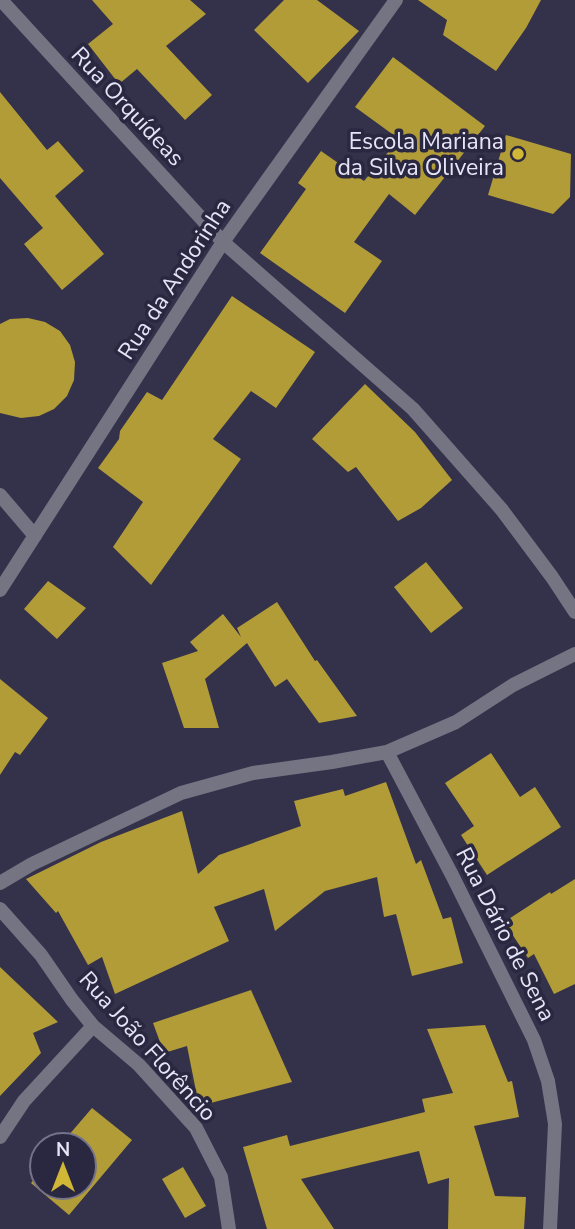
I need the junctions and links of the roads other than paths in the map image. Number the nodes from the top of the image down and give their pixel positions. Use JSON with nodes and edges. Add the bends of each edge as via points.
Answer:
{"nodes":[{"id":1,"x":1,"y":0,"type":"edge"},
{"id":2,"x":396,"y":0,"type":"edge"},
{"id":3,"x":223,"y":242,"type":"junction"},
{"id":4,"x":0,"y":495,"type":"edge"},
{"id":5,"x":35,"y":536,"type":"junction"},
{"id":6,"x":0,"y":590,"type":"edge"},
{"id":7,"x":575,"y":612,"type":"edge"},
{"id":8,"x":575,"y":654,"type":"edge"},
{"id":9,"x":387,"y":752,"type":"junction"},
{"id":10,"x":0,"y":883,"type":"edge"},
{"id":11,"x":0,"y":909,"type":"edge"},
{"id":12,"x":93,"y":1026,"type":"junction"},
{"id":13,"x":0,"y":1137,"type":"edge"},
{"id":14,"x":229,"y":1229,"type":"edge"},
{"id":15,"x":550,"y":1229,"type":"edge"}],
"edges":[{"from":1,"to":3,"type":"street","name":"Rua Orquídeas"},
{"from":2,"to":3,"type":"street","name":"Rua da Andorinha"},
{"from":3,"to":5,"type":"street","name":"Rua da Andorinha"},
{"from":3,"to":7,"type":"street","name":"Rua Orquídeas","via":[[413,409],[502,510]]},
{"from":4,"to":5,"type":"street"},
{"from":5,"to":6,"type":"street","name":"Rua da Andorinha"},
{"from":8,"to":9,"type":"street","via":[[513,685],[456,722]]},
{"from":9,"to":10,"type":"street","via":[[253,772],[181,793]]},
{"from":9,"to":15,"type":"street","name":"Rua Dário de Sena","via":[[534,1040],[548,1081],[555,1124]]},
{"from":11,"to":12,"type":"street","name":"Rua João Florêncio"},
{"from":12,"to":13,"type":"street","via":[[24,1101]]},
{"from":12,"to":14,"type":"street","name":"Rua João Florêncio","via":[[139,1065],[196,1128],[221,1177]]}]}
